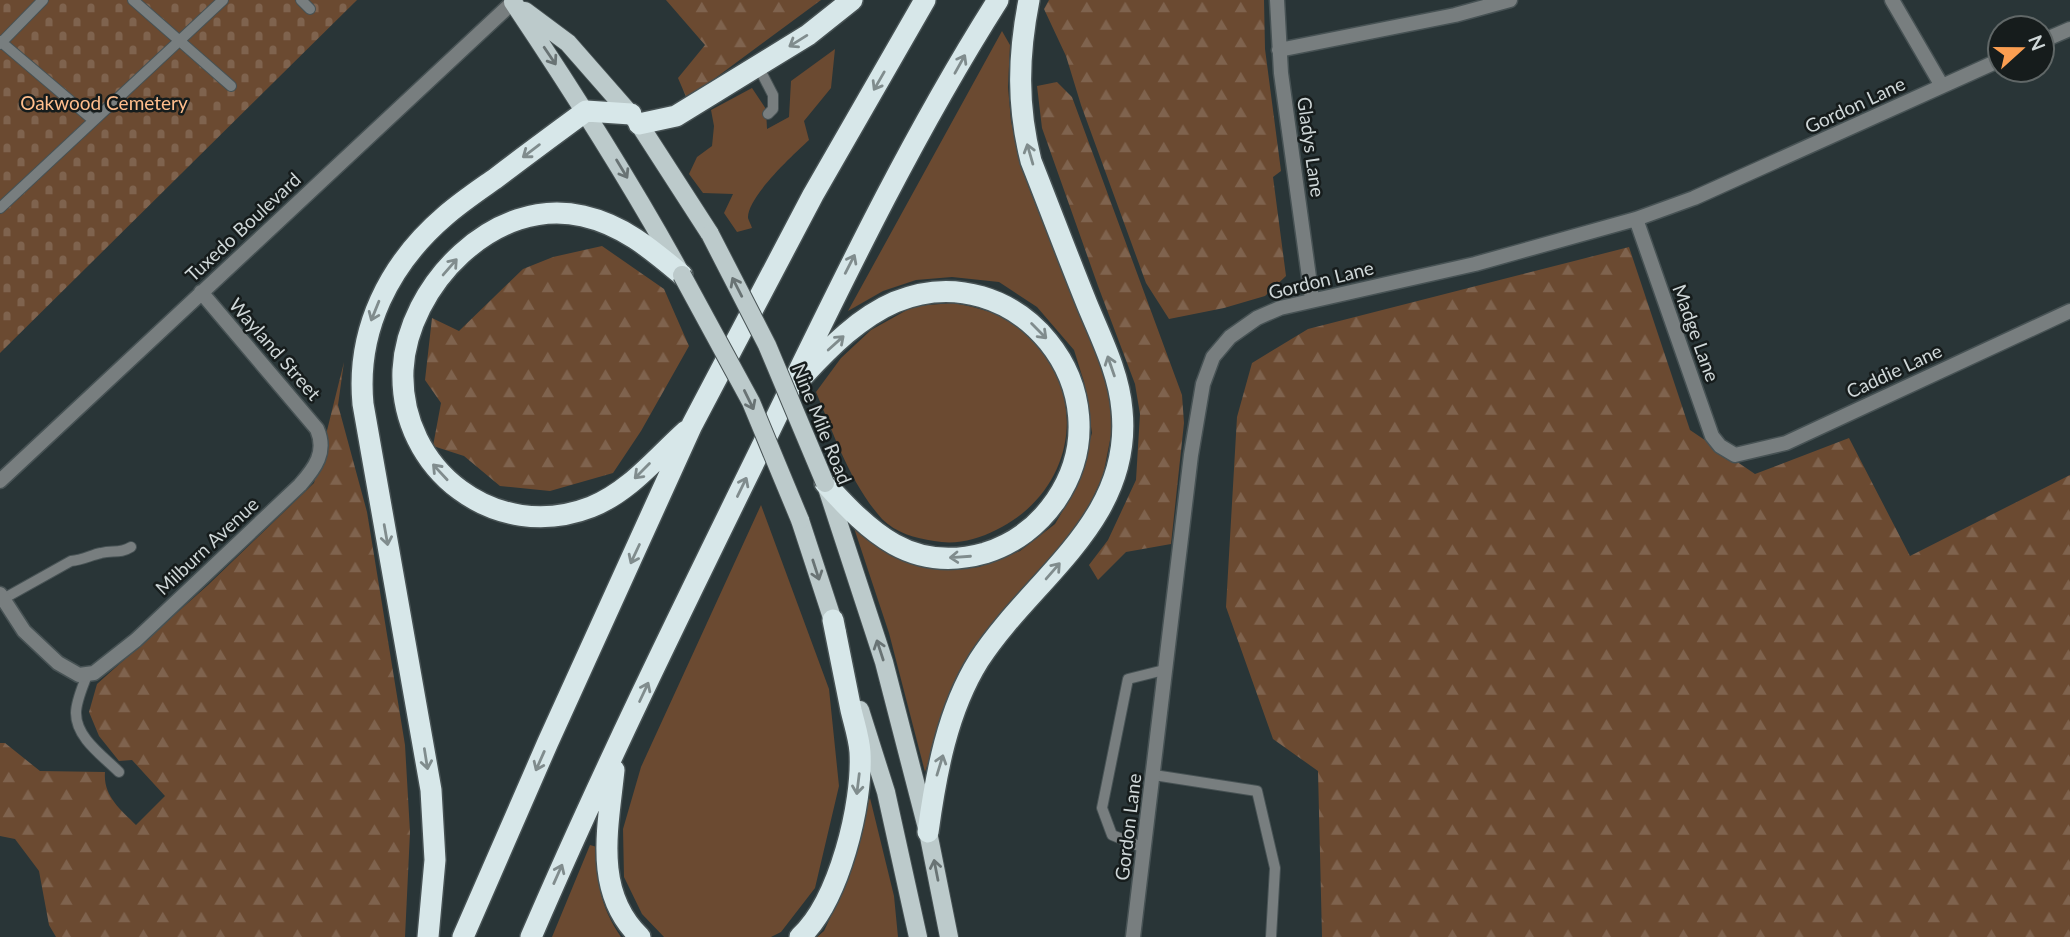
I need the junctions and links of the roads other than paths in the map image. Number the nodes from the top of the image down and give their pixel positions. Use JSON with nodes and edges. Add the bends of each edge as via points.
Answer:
{"nodes":[{"id":1,"x":43,"y":0,"type":"edge"},
{"id":2,"x":133,"y":0,"type":"edge"},
{"id":3,"x":223,"y":0,"type":"edge"},
{"id":4,"x":301,"y":0,"type":"edge"},
{"id":5,"x":852,"y":0,"type":"edge"},
{"id":6,"x":925,"y":0,"type":"edge"},
{"id":7,"x":998,"y":0,"type":"edge"},
{"id":8,"x":1029,"y":0,"type":"edge"},
{"id":9,"x":1277,"y":0,"type":"edge"},
{"id":10,"x":1510,"y":0,"type":"edge"},
{"id":11,"x":1892,"y":0,"type":"edge"},
{"id":12,"x":512,"y":1,"type":"edge"},
{"id":13,"x":310,"y":9,"type":"dead end"},
{"id":14,"x":180,"y":39,"type":"junction"},
{"id":15,"x":1,"y":42,"type":"edge"},
{"id":16,"x":1279,"y":50,"type":"junction"},
{"id":17,"x":758,"y":66,"type":"junction"},
{"id":18,"x":1986,"y":66,"type":"edge"},
{"id":19,"x":231,"y":86,"type":"dead end"},
{"id":20,"x":1942,"y":86,"type":"junction"},
{"id":21,"x":586,"y":111,"type":"junction"},
{"id":22,"x":768,"y":114,"type":"dead end"},
{"id":23,"x":635,"y":119,"type":"junction"},
{"id":24,"x":93,"y":120,"type":"junction"},
{"id":25,"x":0,"y":208,"type":"edge"},
{"id":26,"x":1636,"y":219,"type":"junction"},
{"id":27,"x":682,"y":275,"type":"junction"},
{"id":28,"x":201,"y":292,"type":"junction"},
{"id":29,"x":1312,"y":299,"type":"junction"},
{"id":30,"x":2070,"y":311,"type":"edge"},
{"id":31,"x":789,"y":392,"type":"junction"},
{"id":32,"x":692,"y":425,"type":"junction"},
{"id":33,"x":319,"y":433,"type":"joint"},
{"id":34,"x":1731,"y":452,"type":"joint"},
{"id":35,"x":0,"y":481,"type":"edge"},
{"id":36,"x":825,"y":483,"type":"junction"},
{"id":37,"x":131,"y":547,"type":"dead end"},
{"id":38,"x":2,"y":596,"type":"edge"},
{"id":39,"x":833,"y":620,"type":"junction"},
{"id":40,"x":1164,"y":670,"type":"junction"},
{"id":41,"x":90,"y":674,"type":"junction"},
{"id":42,"x":615,"y":754,"type":"junction"},
{"id":43,"x":119,"y":772,"type":"dead end"},
{"id":44,"x":1153,"y":775,"type":"junction"},
{"id":45,"x":928,"y":832,"type":"junction"},
{"id":46,"x":1144,"y":848,"type":"junction"},
{"id":47,"x":428,"y":937,"type":"edge"},
{"id":48,"x":463,"y":937,"type":"edge"},
{"id":49,"x":531,"y":937,"type":"edge"},
{"id":50,"x":640,"y":937,"type":"edge"},
{"id":51,"x":800,"y":937,"type":"edge"},
{"id":52,"x":918,"y":937,"type":"edge"},
{"id":53,"x":949,"y":937,"type":"edge"},
{"id":54,"x":1133,"y":937,"type":"edge"},
{"id":55,"x":1272,"y":937,"type":"edge"}],
"edges":[{"from":1,"to":15,"type":"lane"},
{"from":2,"to":14,"type":"lane"},
{"from":3,"to":14,"type":"lane"},
{"from":4,"to":13,"type":"lane"},
{"from":5,"to":17,"type":"highway","one_way":true},
{"from":6,"to":32,"type":"highway","one_way":true,"via":[[813,195]]},
{"from":31,"to":7,"type":"highway","one_way":true,"via":[[885,198]]},
{"from":45,"to":8,"type":"highway","one_way":true,"via":[[947,737],[972,673],[1002,629],[1102,509],[1121,448],[1122,412],[1113,369],[1026,141],[1019,91]]},
{"from":9,"to":16,"type":"street","name":"Gladys Lane"},
{"from":10,"to":16,"type":"street"},
{"from":11,"to":20,"type":"street"},
{"from":12,"to":21,"type":"main road","one_way":true},
{"from":12,"to":23,"type":"main road","name":"Nine Mile Road","via":[[568,43]]},
{"from":12,"to":28,"type":"street","name":"Tuxedo Boulevard"},
{"from":14,"to":19,"type":"lane"},
{"from":14,"to":24,"type":"lane"},
{"from":15,"to":24,"type":"lane"},
{"from":16,"to":29,"type":"street","name":"Gladys Lane"},
{"from":17,"to":22,"type":"lane","via":[[774,95]]},
{"from":17,"to":23,"type":"highway","via":[[676,116]]},
{"from":18,"to":20,"type":"street","name":"Gordon Lane"},
{"from":20,"to":26,"type":"street","name":"Gordon Lane","via":[[1694,198]]},
{"from":21,"to":23,"type":"highway"},
{"from":21,"to":27,"type":"main road","one_way":true},
{"from":21,"to":47,"type":"highway","one_way":true,"via":[[444,216],[401,262],[382,294],[362,362],[363,404],[431,790],[435,860]]},
{"from":36,"to":23,"type":"main road","name":"Nine Mile Road","one_way":true,"bridge":true,"via":[[766,345],[710,234]]},
{"from":24,"to":25,"type":"lane"},
{"from":26,"to":29,"type":"street","name":"Gordon Lane","via":[[1475,264]]},
{"from":26,"to":34,"type":"street","name":"Madge Lane","via":[[1712,436]]},
{"from":32,"to":27,"type":"highway","one_way":true,"via":[[632,482],[601,503],[556,515],[518,514],[475,500],[439,471],[419,443],[403,389],[407,341],[434,286],[459,256],[502,225],[535,215],[581,215],[624,230]]},
{"from":27,"to":39,"type":"main road","one_way":true,"bridge":true,"via":[[751,402],[800,520]]},
{"from":28,"to":33,"type":"street","name":"Wayland Street"},
{"from":28,"to":35,"type":"street","name":"Tuxedo Boulevard"},
{"from":29,"to":40,"type":"street","name":"Gordon Lane","via":[[1243,326],[1224,342],[1207,371],[1191,455]]},
{"from":30,"to":34,"type":"street","name":"Caddie Lane","via":[[1786,443],[1735,455]]},
{"from":31,"to":36,"type":"highway","one_way":true,"via":[[856,326],[895,302],[939,292],[971,294],[1016,312],[1043,334],[1070,376],[1079,421],[1070,474],[1050,509],[1006,545],[956,558],[914,553],[860,522]]},
{"from":42,"to":31,"type":"highway","one_way":true},
{"from":32,"to":48,"type":"highway","one_way":true},
{"from":33,"to":41,"type":"street","name":"Milburn Avenue","via":[[317,462],[300,485],[136,640]]},
{"from":45,"to":36,"type":"main road","name":"Nine Mile Road","one_way":true,"via":[[884,662]]},
{"from":37,"to":38,"type":"lane","via":[[121,553],[100,552],[71,561]]},
{"from":38,"to":41,"type":"street","via":[[19,624],[44,650],[72,673]]},
{"from":39,"to":51,"type":"highway","one_way":true,"via":[[860,750],[859,780],[837,877],[826,902]]},
{"from":39,"to":52,"type":"main road","via":[[886,792]]},
{"from":40,"to":44,"type":"street","name":"Gordon Lane"},
{"from":40,"to":46,"type":"lane","via":[[1128,679],[1102,808],[1112,835]]},
{"from":41,"to":43,"type":"lane","via":[[76,710],[77,722],[91,747]]},
{"from":49,"to":42,"type":"highway","one_way":true},
{"from":42,"to":50,"type":"highway","via":[[607,873],[620,911]]},
{"from":44,"to":46,"type":"street","name":"Gordon Lane"},
{"from":44,"to":55,"type":"lane","via":[[1257,790],[1275,868]]},
{"from":53,"to":45,"type":"main road","name":"Nine Mile Road","one_way":true},
{"from":46,"to":54,"type":"street","name":"Gordon Lane"}]}
